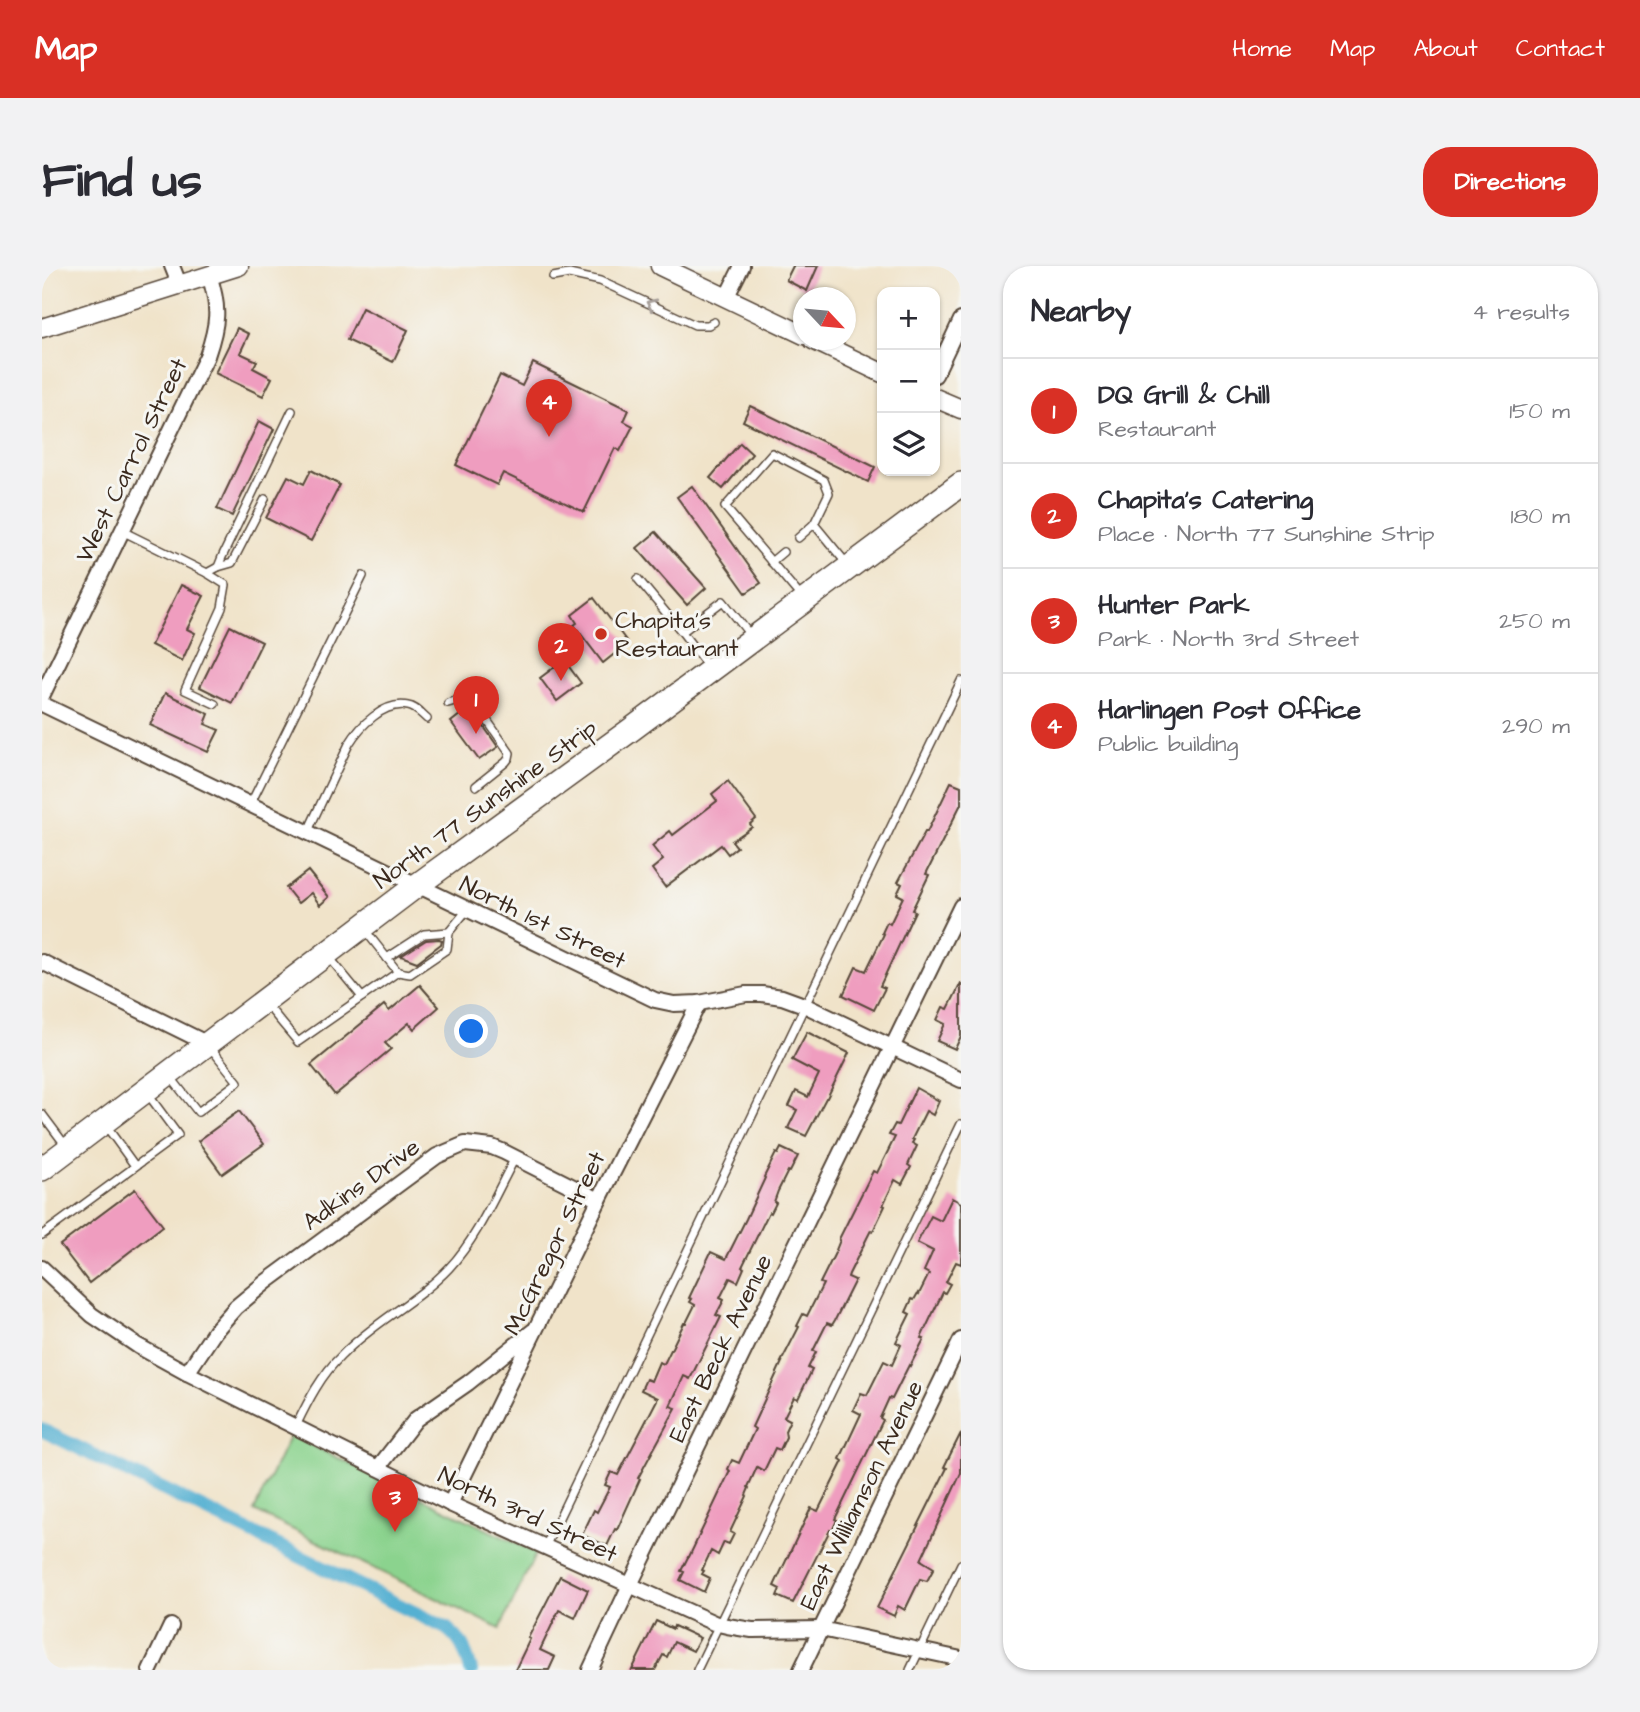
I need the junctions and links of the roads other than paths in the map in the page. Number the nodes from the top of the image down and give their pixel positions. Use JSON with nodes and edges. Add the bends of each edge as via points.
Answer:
{"nodes":[{"id":1,"x":172,"y":266,"type":"edge"},
{"id":2,"x":660,"y":266,"type":"edge"},
{"id":3,"x":742,"y":266,"type":"edge"},
{"id":4,"x":225,"y":269,"type":"edge"},
{"id":5,"x":553,"y":277,"type":"dead end"},
{"id":6,"x":175,"y":286,"type":"junction"},
{"id":7,"x":726,"y":298,"type":"junction"},
{"id":8,"x":714,"y":322,"type":"dead end"},
{"id":9,"x":42,"y":328,"type":"edge"},
{"id":10,"x":959,"y":329,"type":"edge"},
{"id":11,"x":793,"y":330,"type":"edge"},
{"id":12,"x":834,"y":350,"type":"edge"},
{"id":13,"x":940,"y":365,"type":"edge"},
{"id":14,"x":877,"y":371,"type":"edge"},
{"id":15,"x":940,"y":400,"type":"edge"},
{"id":16,"x":961,"y":409,"type":"edge"},
{"id":17,"x":292,"y":411,"type":"dead end"},
{"id":18,"x":961,"y":484,"type":"edge"},
{"id":19,"x":265,"y":499,"type":"dead end"},
{"id":20,"x":814,"y":524,"type":"junction"},
{"id":21,"x":122,"y":531,"type":"junction"},
{"id":22,"x":798,"y":538,"type":"dead end"},
{"id":23,"x":783,"y":552,"type":"dead end"},
{"id":24,"x":771,"y":562,"type":"junction"},
{"id":25,"x":218,"y":567,"type":"junction"},
{"id":26,"x":849,"y":568,"type":"junction"},
{"id":27,"x":207,"y":573,"type":"junction"},
{"id":28,"x":363,"y":576,"type":"dead end"},
{"id":29,"x":638,"y":579,"type":"dead end"},
{"id":30,"x":804,"y":601,"type":"junction"},
{"id":31,"x":682,"y":632,"type":"junction"},
{"id":32,"x":753,"y":639,"type":"junction"},
{"id":33,"x":711,"y":670,"type":"junction"},
{"id":34,"x":961,"y":681,"type":"edge"},
{"id":35,"x":42,"y":696,"type":"edge"},
{"id":36,"x":448,"y":703,"type":"dead end"},
{"id":37,"x":42,"y":704,"type":"edge"},
{"id":38,"x":215,"y":704,"type":"dead end"},
{"id":39,"x":427,"y":719,"type":"dead end"},
{"id":40,"x":476,"y":786,"type":"dead end"},
{"id":41,"x":250,"y":805,"type":"junction"},
{"id":42,"x":307,"y":832,"type":"junction"},
{"id":43,"x":416,"y":886,"type":"junction"},
{"id":44,"x":961,"y":906,"type":"edge"},
{"id":45,"x":467,"y":910,"type":"junction"},
{"id":46,"x":362,"y":927,"type":"junction"},
{"id":47,"x":449,"y":932,"type":"junction"},
{"id":48,"x":327,"y":954,"type":"junction"},
{"id":49,"x":387,"y":958,"type":"junction"},
{"id":50,"x":42,"y":962,"type":"edge"},
{"id":51,"x":398,"y":972,"type":"junction"},
{"id":52,"x":362,"y":998,"type":"junction"},
{"id":53,"x":264,"y":1001,"type":"junction"},
{"id":54,"x":699,"y":1003,"type":"junction"},
{"id":55,"x":804,"y":1005,"type":"junction"},
{"id":56,"x":208,"y":1044,"type":"junction"},
{"id":57,"x":892,"y":1047,"type":"junction"},
{"id":58,"x":168,"y":1074,"type":"junction"},
{"id":59,"x":961,"y":1080,"type":"edge"},
{"id":60,"x":146,"y":1091,"type":"junction"},
{"id":61,"x":42,"y":1114,"type":"edge"},
{"id":62,"x":104,"y":1123,"type":"junction"},
{"id":63,"x":961,"y":1124,"type":"edge"},
{"id":64,"x":68,"y":1150,"type":"junction"},
{"id":65,"x":515,"y":1157,"type":"junction"},
{"id":66,"x":135,"y":1166,"type":"junction"},
{"id":67,"x":42,"y":1169,"type":"edge"},
{"id":68,"x":599,"y":1200,"type":"junction"},
{"id":69,"x":42,"y":1235,"type":"edge"},
{"id":70,"x":42,"y":1268,"type":"edge"},
{"id":71,"x":536,"y":1328,"type":"junction"},
{"id":72,"x":961,"y":1340,"type":"edge"},
{"id":73,"x":187,"y":1373,"type":"junction"},
{"id":74,"x":295,"y":1427,"type":"junction"},
{"id":75,"x":378,"y":1468,"type":"junction"},
{"id":76,"x":450,"y":1504,"type":"junction"},
{"id":77,"x":545,"y":1547,"type":"junction"},
{"id":78,"x":961,"y":1564,"type":"edge"},
{"id":79,"x":629,"y":1585,"type":"junction"},
{"id":80,"x":720,"y":1624,"type":"junction"},
{"id":81,"x":172,"y":1626,"type":"dead end"},
{"id":82,"x":821,"y":1629,"type":"junction"},
{"id":83,"x":919,"y":1650,"type":"junction"},
{"id":84,"x":961,"y":1659,"type":"edge"},
{"id":85,"x":150,"y":1670,"type":"edge"},
{"id":86,"x":590,"y":1670,"type":"edge"},
{"id":87,"x":697,"y":1670,"type":"edge"},
{"id":88,"x":801,"y":1670,"type":"edge"},
{"id":89,"x":910,"y":1670,"type":"edge"}],
"edges":[{"from":1,"to":6,"type":"street"},
{"from":2,"to":7,"type":"street"},
{"from":3,"to":7,"type":"street"},
{"from":4,"to":6,"type":"street"},
{"from":4,"to":21,"type":"street","name":"West Carrol Street","via":[[215,293],[217,315],[207,356]]},
{"from":8,"to":5,"type":"lane","one_way":true,"via":[[695,325],[587,277]]},
{"from":6,"to":9,"type":"street"},
{"from":7,"to":11,"type":"street"},
{"from":10,"to":13,"type":"street"},
{"from":12,"to":14,"type":"street"},
{"from":15,"to":16,"type":"street"},
{"from":17,"to":25,"type":"lane"},
{"from":18,"to":26,"type":"main road","name":"North 77 Sunshine Strip"},
{"from":19,"to":25,"type":"lane","via":[[232,563]]},
{"from":20,"to":22,"type":"lane"},
{"from":20,"to":24,"type":"lane","via":[[829,493],[824,480],[772,453],[725,507]]},
{"from":20,"to":26,"type":"lane"},
{"from":21,"to":27,"type":"lane"},
{"from":21,"to":35,"type":"street","name":"West Carrol Street"},
{"from":23,"to":24,"type":"lane"},
{"from":24,"to":30,"type":"lane"},
{"from":25,"to":27,"type":"lane"},
{"from":26,"to":30,"type":"main road","name":"North 77 Sunshine Strip"},
{"from":27,"to":38,"type":"lane","via":[[226,585],[222,608],[185,690]]},
{"from":28,"to":41,"type":"lane"},
{"from":29,"to":31,"type":"lane"},
{"from":30,"to":32,"type":"main road","name":"North 77 Sunshine Strip"},
{"from":31,"to":32,"type":"lane","via":[[723,601]]},
{"from":31,"to":33,"type":"lane"},
{"from":32,"to":33,"type":"main road","name":"North 77 Sunshine Strip"},
{"from":33,"to":43,"type":"main road","name":"North 77 Sunshine Strip"},
{"from":34,"to":55,"type":"lane"},
{"from":36,"to":40,"type":"lane","via":[[470,700],[510,752],[506,762]]},
{"from":37,"to":41,"type":"street","name":"North 1st Street"},
{"from":39,"to":42,"type":"lane","via":[[407,705],[365,724],[349,744]]},
{"from":41,"to":42,"type":"street","name":"North 1st Street"},
{"from":42,"to":43,"type":"street","name":"North 1st Street"},
{"from":43,"to":45,"type":"street","name":"North 1st Street"},
{"from":43,"to":46,"type":"main road","name":"North 77 Sunshine Strip"},
{"from":44,"to":57,"type":"street","name":"East Beck Avenue"},
{"from":45,"to":47,"type":"lane"},
{"from":45,"to":54,"type":"street","name":"North 1st Street","via":[[655,1000]]},
{"from":46,"to":48,"type":"main road","name":"North 77 Sunshine Strip"},
{"from":46,"to":49,"type":"lane"},
{"from":47,"to":49,"type":"lane","via":[[425,934]]},
{"from":47,"to":51,"type":"lane","via":[[447,949],[410,974]]},
{"from":48,"to":52,"type":"lane"},
{"from":48,"to":53,"type":"main road","name":"North 77 Sunshine Strip"},
{"from":49,"to":51,"type":"lane"},
{"from":50,"to":56,"type":"street"},
{"from":51,"to":52,"type":"lane"},
{"from":52,"to":53,"type":"lane","via":[[298,1042]]},
{"from":53,"to":56,"type":"main road","name":"North 77 Sunshine Strip"},
{"from":54,"to":55,"type":"street","name":"North 1st Street","via":[[746,994],[782,997]]},
{"from":54,"to":68,"type":"street","name":"McGregor Street"},
{"from":55,"to":57,"type":"street","name":"North 1st Street"},
{"from":55,"to":77,"type":"lane"},
{"from":56,"to":58,"type":"main road","name":"North 77 Sunshine Strip"},
{"from":56,"to":58,"type":"lane","via":[[238,1082],[228,1090],[198,1112]]},
{"from":57,"to":59,"type":"street","name":"North 1st Street"},
{"from":57,"to":79,"type":"street","name":"East Beck Avenue"},
{"from":58,"to":60,"type":"main road","name":"North 77 Sunshine Strip"},
{"from":60,"to":62,"type":"main road","name":"North 77 Sunshine Strip"},
{"from":60,"to":66,"type":"lane","via":[[178,1135]]},
{"from":61,"to":64,"type":"lane"},
{"from":62,"to":64,"type":"main road","name":"North 77 Sunshine Strip"},
{"from":62,"to":66,"type":"lane"},
{"from":63,"to":80,"type":"lane"},
{"from":64,"to":67,"type":"main road","name":"North 77 Sunshine Strip"},
{"from":65,"to":68,"type":"street","name":"Adkins Drive"},
{"from":65,"to":73,"type":"street","name":"Adkins Drive","via":[[492,1147],[465,1144],[437,1156],[236,1307]]},
{"from":65,"to":74,"type":"lane","via":[[451,1266],[340,1356]]},
{"from":66,"to":69,"type":"lane"},
{"from":68,"to":71,"type":"street","name":"McGregor Street"},
{"from":70,"to":73,"type":"street","name":"North 3rd Street","via":[[92,1315]]},
{"from":71,"to":75,"type":"street","via":[[416,1419]]},
{"from":71,"to":76,"type":"street","name":"McGregor Street"},
{"from":72,"to":82,"type":"street","name":"East Williamson Avenue"},
{"from":73,"to":74,"type":"street","name":"North 3rd Street"},
{"from":74,"to":75,"type":"street","name":"North 3rd Street"},
{"from":75,"to":76,"type":"street","name":"North 3rd Street"},
{"from":76,"to":77,"type":"street","name":"North 3rd Street"},
{"from":77,"to":79,"type":"street","name":"North 3rd Street"},
{"from":78,"to":83,"type":"lane"},
{"from":79,"to":80,"type":"street","name":"North 3rd Street"},
{"from":79,"to":86,"type":"street","name":"East Beck Avenue"},
{"from":80,"to":82,"type":"street","name":"North 3rd Street","via":[[752,1630]]},
{"from":80,"to":87,"type":"lane"},
{"from":81,"to":85,"type":"street"},
{"from":82,"to":83,"type":"street","name":"North 3rd Street"},
{"from":82,"to":88,"type":"street","name":"East Williamson Avenue"},
{"from":83,"to":84,"type":"street","name":"North 3rd Street"},
{"from":83,"to":89,"type":"lane"}]}
